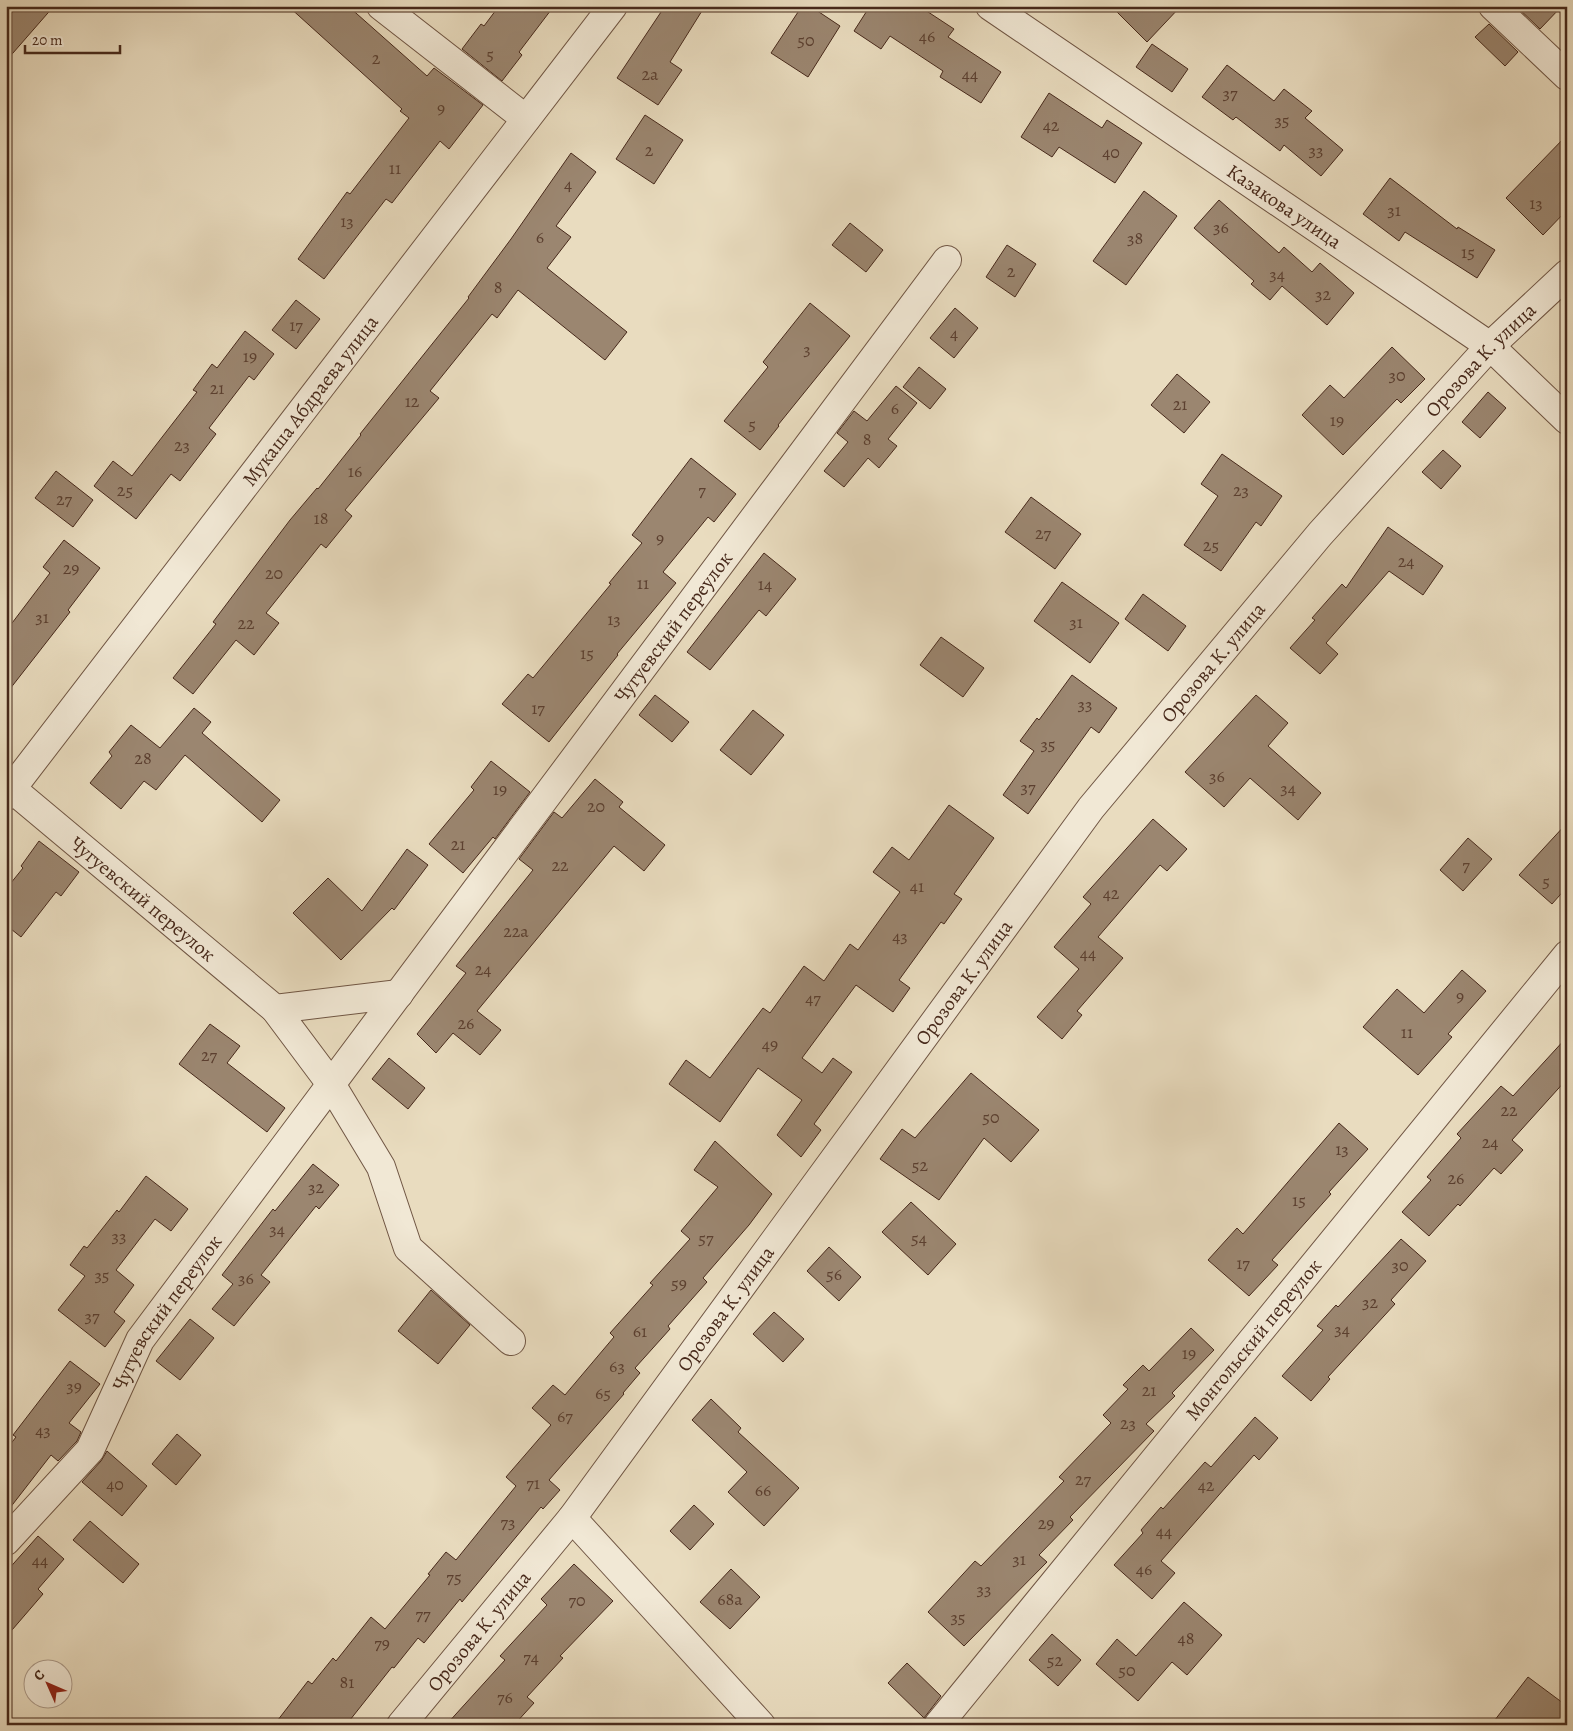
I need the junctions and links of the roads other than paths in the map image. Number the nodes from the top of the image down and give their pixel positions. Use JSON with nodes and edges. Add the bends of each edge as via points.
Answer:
{"nodes":[{"id":1,"x":381,"y":6,"type":"edge"},
{"id":2,"x":613,"y":6,"type":"edge"},
{"id":3,"x":990,"y":6,"type":"edge"},
{"id":4,"x":1492,"y":6,"type":"edge"},
{"id":5,"x":1567,"y":76,"type":"edge"},
{"id":6,"x":526,"y":120,"type":"junction"},
{"id":7,"x":947,"y":260,"type":"dead end"},
{"id":8,"x":1567,"y":274,"type":"edge"},
{"id":9,"x":1490,"y":346,"type":"junction"},
{"id":10,"x":1567,"y":420,"type":"edge"},
{"id":11,"x":9,"y":793,"type":"edge"},
{"id":12,"x":1567,"y":955,"type":"edge"},
{"id":13,"x":399,"y":994,"type":"junction"},
{"id":14,"x":275,"y":1009,"type":"junction"},
{"id":15,"x":331,"y":1084,"type":"junction"},
{"id":16,"x":511,"y":1341,"type":"dead end"},
{"id":17,"x":572,"y":1518,"type":"junction"},
{"id":18,"x":6,"y":1541,"type":"edge"},
{"id":19,"x":401,"y":1725,"type":"edge"},
{"id":20,"x":761,"y":1725,"type":"edge"},
{"id":21,"x":938,"y":1725,"type":"edge"}],
"edges":[{"from":1,"to":6,"type":"street"},
{"from":2,"to":6,"type":"street","name":"Мукаша Абдраева улица"},
{"from":3,"to":9,"type":"street","name":"Казакова улица"},
{"from":4,"to":5,"type":"street"},
{"from":6,"to":11,"type":"street","name":"Мукаша Абдраева улица"},
{"from":7,"to":13,"type":"street","name":"Чугуевский переулок"},
{"from":8,"to":9,"type":"street","name":"Орозова К. улица"},
{"from":9,"to":10,"type":"street","name":"Казакова улица"},
{"from":9,"to":17,"type":"street","name":"Орозова К. улица","via":[[1320,534],[1091,808]]},
{"from":11,"to":14,"type":"street","name":"Чугуевский переулок"},
{"from":12,"to":21,"type":"street","name":"Монгольский переулок"},
{"from":13,"to":14,"type":"street"},
{"from":13,"to":15,"type":"street","name":"Чугуевский переулок"},
{"from":14,"to":15,"type":"street","name":"Чугуевский переулок"},
{"from":15,"to":16,"type":"street","via":[[381,1167],[408,1248]]},
{"from":15,"to":18,"type":"street","name":"Чугуевский переулок","via":[[140,1340],[90,1450]]},
{"from":17,"to":19,"type":"street","name":"Орозова К. улица"},
{"from":17,"to":20,"type":"street"}]}
